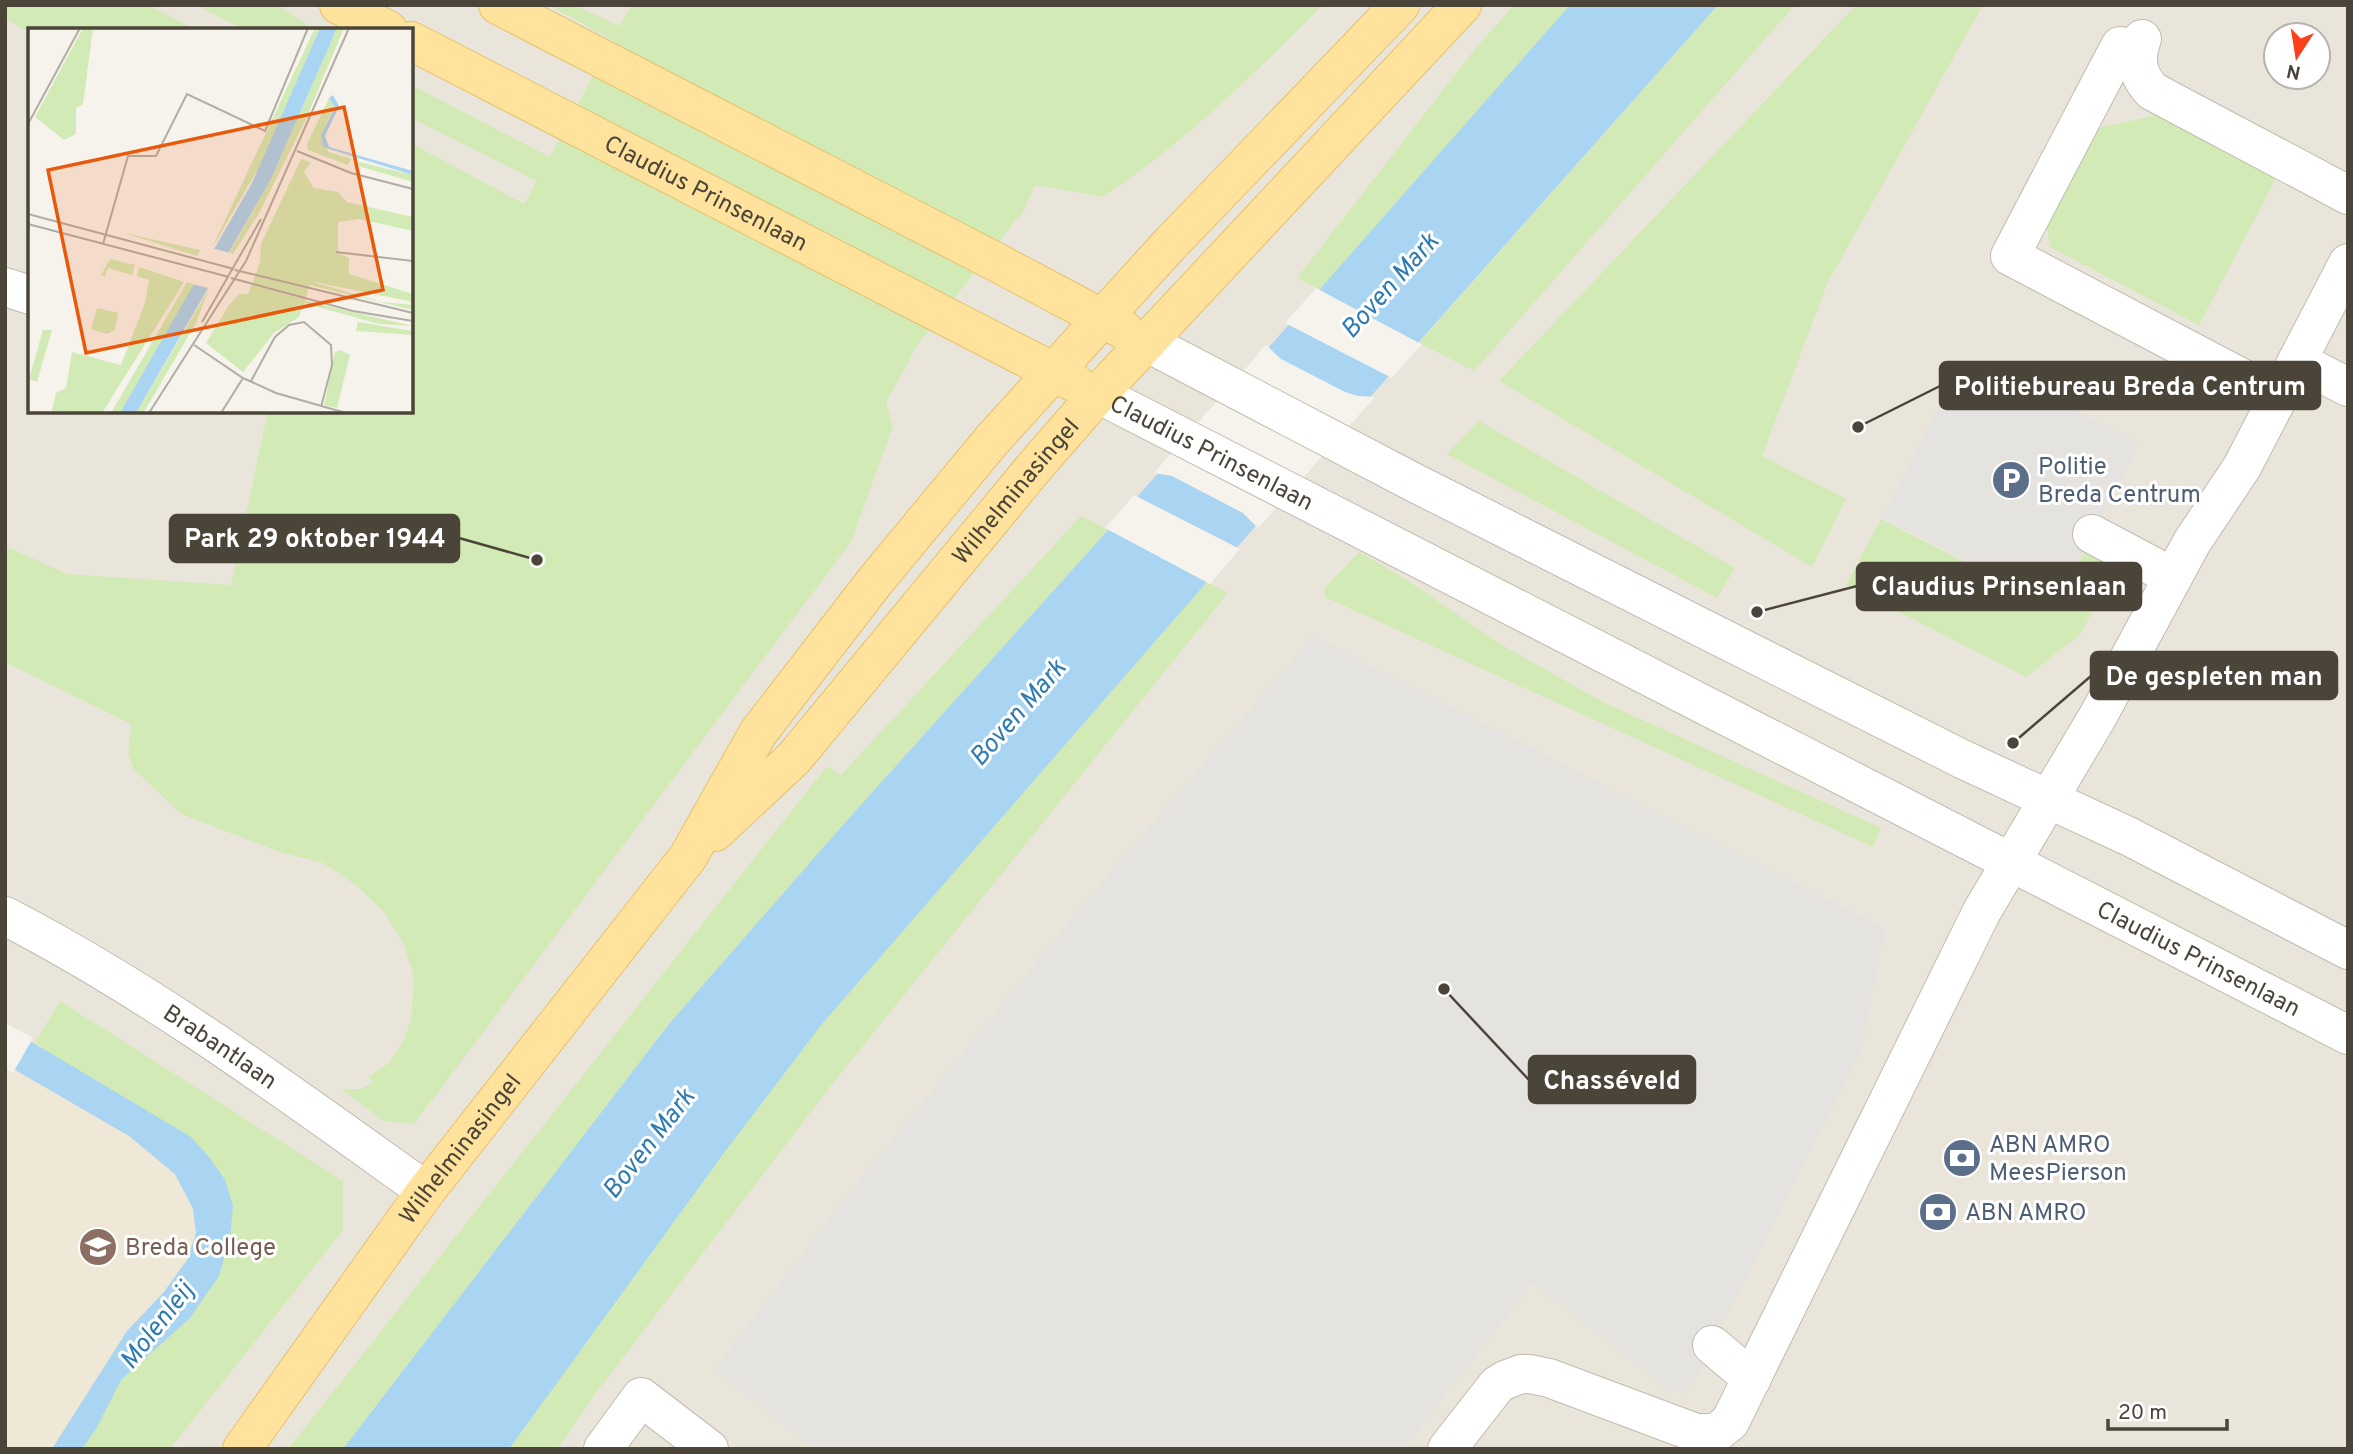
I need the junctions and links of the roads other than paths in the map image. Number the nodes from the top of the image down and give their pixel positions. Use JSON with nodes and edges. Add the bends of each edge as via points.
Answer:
{"nodes":[{"id":1,"x":339,"y":5,"type":"edge"},
{"id":2,"x":498,"y":5,"type":"edge"},
{"id":3,"x":1400,"y":5,"type":"edge"},
{"id":4,"x":1462,"y":5,"type":"edge"},
{"id":5,"x":384,"y":28,"type":"edge"},
{"id":6,"x":413,"y":42,"type":"edge"},
{"id":7,"x":2348,"y":195,"type":"edge"},
{"id":8,"x":2348,"y":263,"type":"edge"},
{"id":9,"x":5,"y":287,"type":"edge"},
{"id":10,"x":28,"y":294,"type":"edge"},
{"id":11,"x":1103,"y":319,"type":"junction"},
{"id":12,"x":1146,"y":342,"type":"junction"},
{"id":13,"x":2297,"y":361,"type":"junction"},
{"id":14,"x":1054,"y":372,"type":"junction"},
{"id":15,"x":2348,"y":387,"type":"edge"},
{"id":16,"x":1098,"y":394,"type":"junction"},
{"id":17,"x":2278,"y":397,"type":"junction"},
{"id":18,"x":2092,"y":534,"type":"dead end"},
{"id":19,"x":2174,"y":577,"type":"junction"},
{"id":20,"x":2048,"y":799,"type":"junction"},
{"id":21,"x":688,"y":857,"type":"junction"},
{"id":22,"x":2012,"y":862,"type":"junction"},
{"id":23,"x":5,"y":916,"type":"edge"},
{"id":24,"x":2348,"y":950,"type":"edge"},
{"id":25,"x":2348,"y":1035,"type":"edge"},
{"id":26,"x":426,"y":1191,"type":"junction"},
{"id":27,"x":1712,"y":1345,"type":"dead end"},
{"id":28,"x":1752,"y":1380,"type":"junction"},
{"id":29,"x":242,"y":1449,"type":"edge"},
{"id":30,"x":603,"y":1449,"type":"edge"},
{"id":31,"x":709,"y":1449,"type":"edge"},
{"id":32,"x":1447,"y":1449,"type":"edge"}],
"edges":[{"from":1,"to":5,"type":"main road"},
{"from":2,"to":11,"type":"main road"},
{"from":3,"to":11,"type":"main road","name":"Wilhelminasingel"},
{"from":4,"to":12,"type":"main road","name":"Wilhelminasingel"},
{"from":6,"to":14,"type":"main road","name":"Claudius Prinsenlaan"},
{"from":7,"to":17,"type":"street","via":[[2152,91],[2143,81],[2131,42],[2010,256]]},
{"from":8,"to":13,"type":"street"},
{"from":9,"to":10,"type":"street"},
{"from":11,"to":12,"type":"main road"},
{"from":11,"to":14,"type":"main road","name":"Wilhelminasingel"},
{"from":12,"to":16,"type":"main road","name":"Wilhelminasingel"},
{"from":12,"to":20,"type":"street","via":[[1413,482]]},
{"from":13,"to":15,"type":"street"},
{"from":13,"to":17,"type":"street"},
{"from":14,"to":16,"type":"main road","name":"Claudius Prinsenlaan"},
{"from":14,"to":21,"type":"main road","name":"Wilhelminasingel","via":[[876,580],[758,733]]},
{"from":16,"to":21,"type":"main road","name":"Wilhelminasingel","via":[[794,758]]},
{"from":16,"to":22,"type":"street","name":"Claudius Prinsenlaan"},
{"from":17,"to":19,"type":"street","via":[[2242,467]]},
{"from":18,"to":19,"type":"street"},
{"from":19,"to":20,"type":"street"},
{"from":20,"to":22,"type":"street"},
{"from":20,"to":24,"type":"street"},
{"from":21,"to":26,"type":"main road","name":"Wilhelminasingel"},
{"from":22,"to":25,"type":"street","name":"Claudius Prinsenlaan"},
{"from":22,"to":28,"type":"street","via":[[1982,911]]},
{"from":23,"to":26,"type":"street","name":"Brabantlaan","via":[[55,942],[216,1043]]},
{"from":26,"to":29,"type":"main road","name":"Wilhelminasingel"},
{"from":27,"to":28,"type":"street"},
{"from":28,"to":32,"type":"street","via":[[1730,1422],[1716,1433],[1703,1434],[1559,1381],[1521,1374],[1497,1385]]},
{"from":30,"to":31,"type":"street","via":[[641,1397]]}]}
